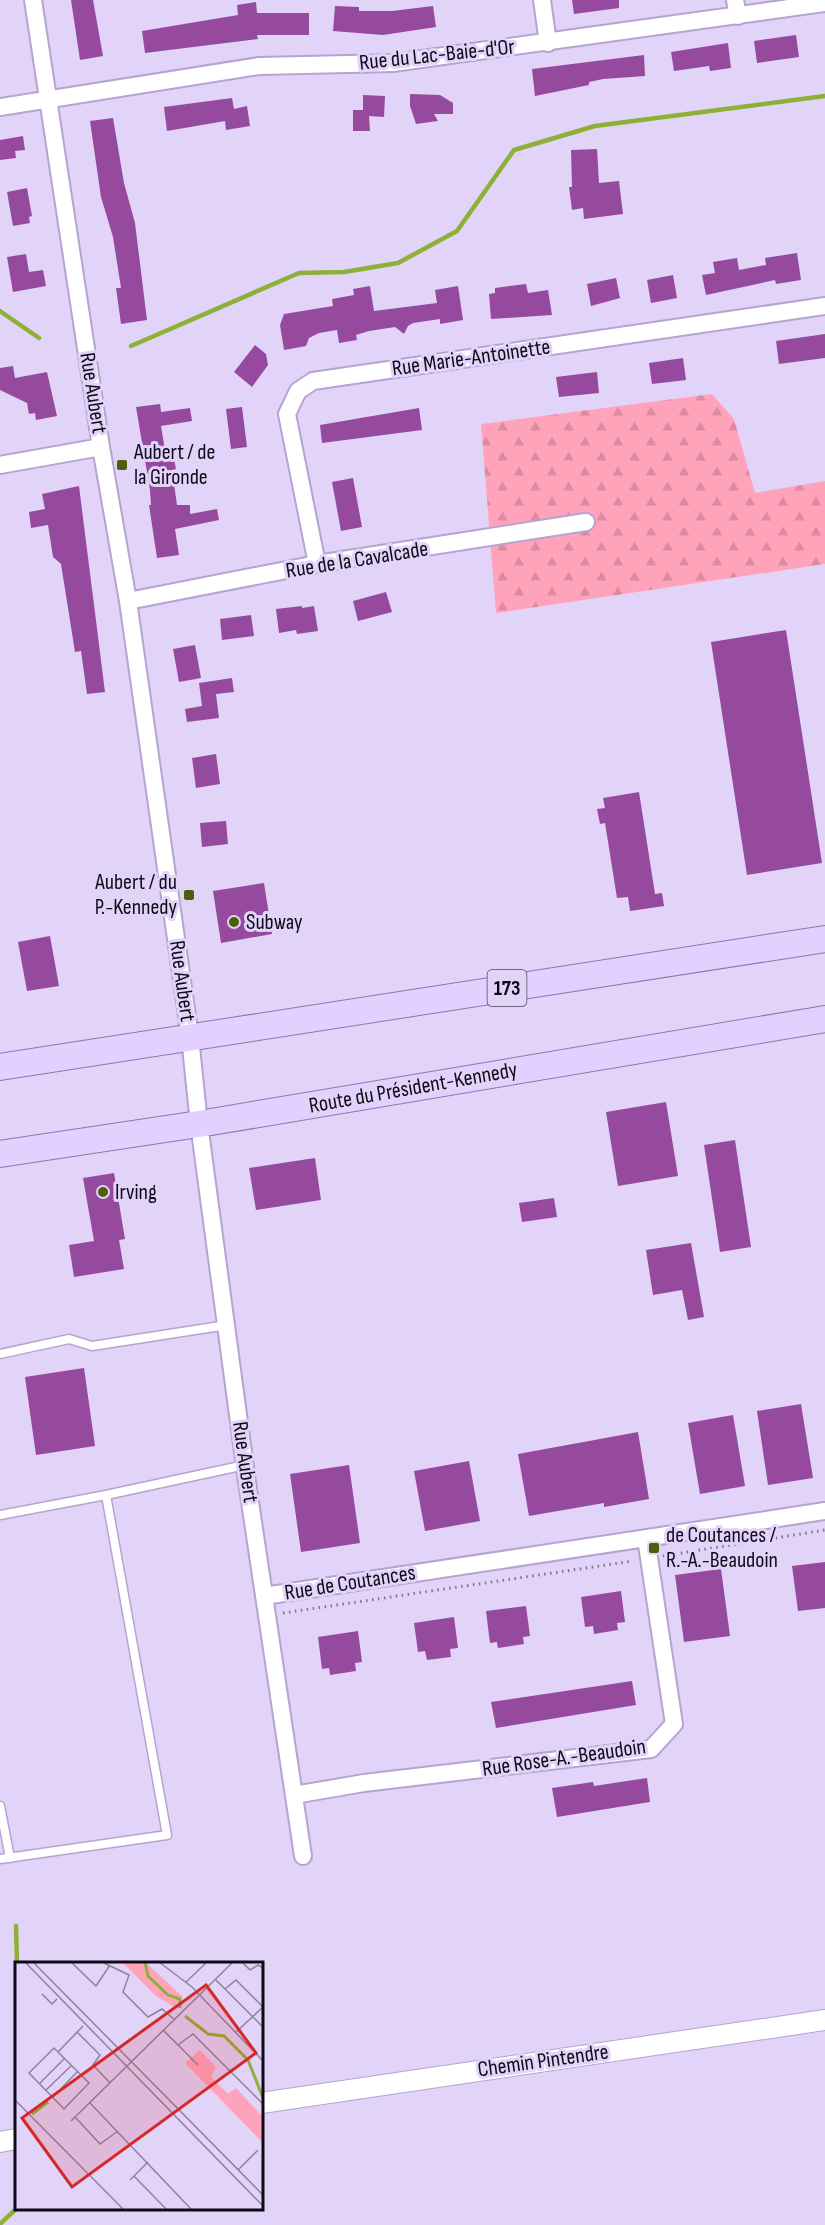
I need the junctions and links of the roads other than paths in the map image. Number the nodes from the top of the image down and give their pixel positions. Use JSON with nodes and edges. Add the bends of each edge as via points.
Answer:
{"nodes":[{"id":1,"x":33,"y":0,"type":"edge"},
{"id":2,"x":542,"y":0,"type":"edge"},
{"id":3,"x":825,"y":3,"type":"edge"},
{"id":4,"x":736,"y":8,"type":"edge"},
{"id":5,"x":548,"y":43,"type":"junction"},
{"id":6,"x":48,"y":100,"type":"junction"},
{"id":7,"x":0,"y":107,"type":"edge"},
{"id":8,"x":825,"y":306,"type":"edge"},
{"id":9,"x":101,"y":447,"type":"junction"},
{"id":10,"x":0,"y":465,"type":"edge"},
{"id":11,"x":586,"y":522,"type":"dead end"},
{"id":12,"x":317,"y":564,"type":"junction"},
{"id":13,"x":128,"y":601,"type":"junction"},
{"id":14,"x":825,"y":939,"type":"edge"},
{"id":15,"x":825,"y":1019,"type":"edge"},
{"id":16,"x":190,"y":1037,"type":"junction"},
{"id":17,"x":0,"y":1067,"type":"edge"},
{"id":18,"x":199,"y":1124,"type":"junction"},
{"id":19,"x":0,"y":1154,"type":"edge"},
{"id":20,"x":226,"y":1325,"type":"junction"},
{"id":21,"x":0,"y":1354,"type":"edge"},
{"id":22,"x":245,"y":1465,"type":"junction"},
{"id":23,"x":106,"y":1495,"type":"junction"},
{"id":24,"x":825,"y":1511,"type":"edge"},
{"id":25,"x":0,"y":1515,"type":"edge"},
{"id":26,"x":646,"y":1538,"type":"junction"},
{"id":27,"x":264,"y":1596,"type":"junction"},
{"id":28,"x":294,"y":1795,"type":"junction"},
{"id":29,"x":0,"y":1806,"type":"edge"},
{"id":30,"x":303,"y":1856,"type":"dead end"},
{"id":31,"x":10,"y":1858,"type":"junction"},
{"id":32,"x":0,"y":1860,"type":"edge"},
{"id":33,"x":825,"y":2020,"type":"edge"},
{"id":34,"x":262,"y":2103,"type":"edge"},
{"id":35,"x":15,"y":2139,"type":"edge"},
{"id":36,"x":0,"y":2142,"type":"edge"}],
"edges":[{"from":1,"to":6,"type":"street","name":"Rue Aubert"},
{"from":2,"to":5,"type":"street"},
{"from":3,"to":4,"type":"street","name":"Rue du Lac-Baie-d'Or"},
{"from":4,"to":5,"type":"street","name":"Rue du Lac-Baie-d'Or"},
{"from":5,"to":6,"type":"street","name":"Rue du Lac-Baie-d'Or","via":[[393,63],[259,66]]},
{"from":6,"to":7,"type":"street","name":"Rue du Lac-Baie-d'Or"},
{"from":6,"to":9,"type":"street","name":"Rue Aubert"},
{"from":8,"to":12,"type":"street","name":"Rue Marie-Antoinette","via":[[313,381],[298,391],[287,414]]},
{"from":9,"to":10,"type":"street"},
{"from":9,"to":13,"type":"street","name":"Rue Aubert"},
{"from":11,"to":12,"type":"street","name":"Rue de la Cavalcade"},
{"from":12,"to":13,"type":"street","name":"Rue de la Cavalcade"},
{"from":13,"to":16,"type":"street","name":"Rue Aubert"},
{"from":14,"to":16,"type":"main road","number":"173"},
{"from":15,"to":18,"type":"main road","name":"Route du Président-Kennedy"},
{"from":16,"to":17,"type":"main road","number":"173"},
{"from":16,"to":18,"type":"street","name":"Rue Aubert"},
{"from":18,"to":19,"type":"main road","name":"Route du Président-Kennedy"},
{"from":18,"to":20,"type":"street","name":"Rue Aubert"},
{"from":20,"to":21,"type":"lane","via":[[92,1346],[69,1339]]},
{"from":20,"to":22,"type":"street","name":"Rue Aubert"},
{"from":22,"to":23,"type":"lane"},
{"from":22,"to":27,"type":"street","name":"Rue Aubert"},
{"from":23,"to":25,"type":"lane"},
{"from":23,"to":31,"type":"lane","via":[[167,1834]]},
{"from":24,"to":26,"type":"street","name":"Rue de Coutances"},
{"from":26,"to":27,"type":"street","name":"Rue de Coutances"},
{"from":26,"to":28,"type":"street","name":"Rue Rose-A.-Beaudoin","via":[[674,1724],[651,1749]]},
{"from":27,"to":28,"type":"street","name":"Rue Aubert"},
{"from":28,"to":30,"type":"street","name":"Rue Aubert"},
{"from":29,"to":31,"type":"lane"},
{"from":31,"to":32,"type":"lane"},
{"from":33,"to":34,"type":"street","name":"Chemin Pintendre"},
{"from":35,"to":36,"type":"street"}]}
